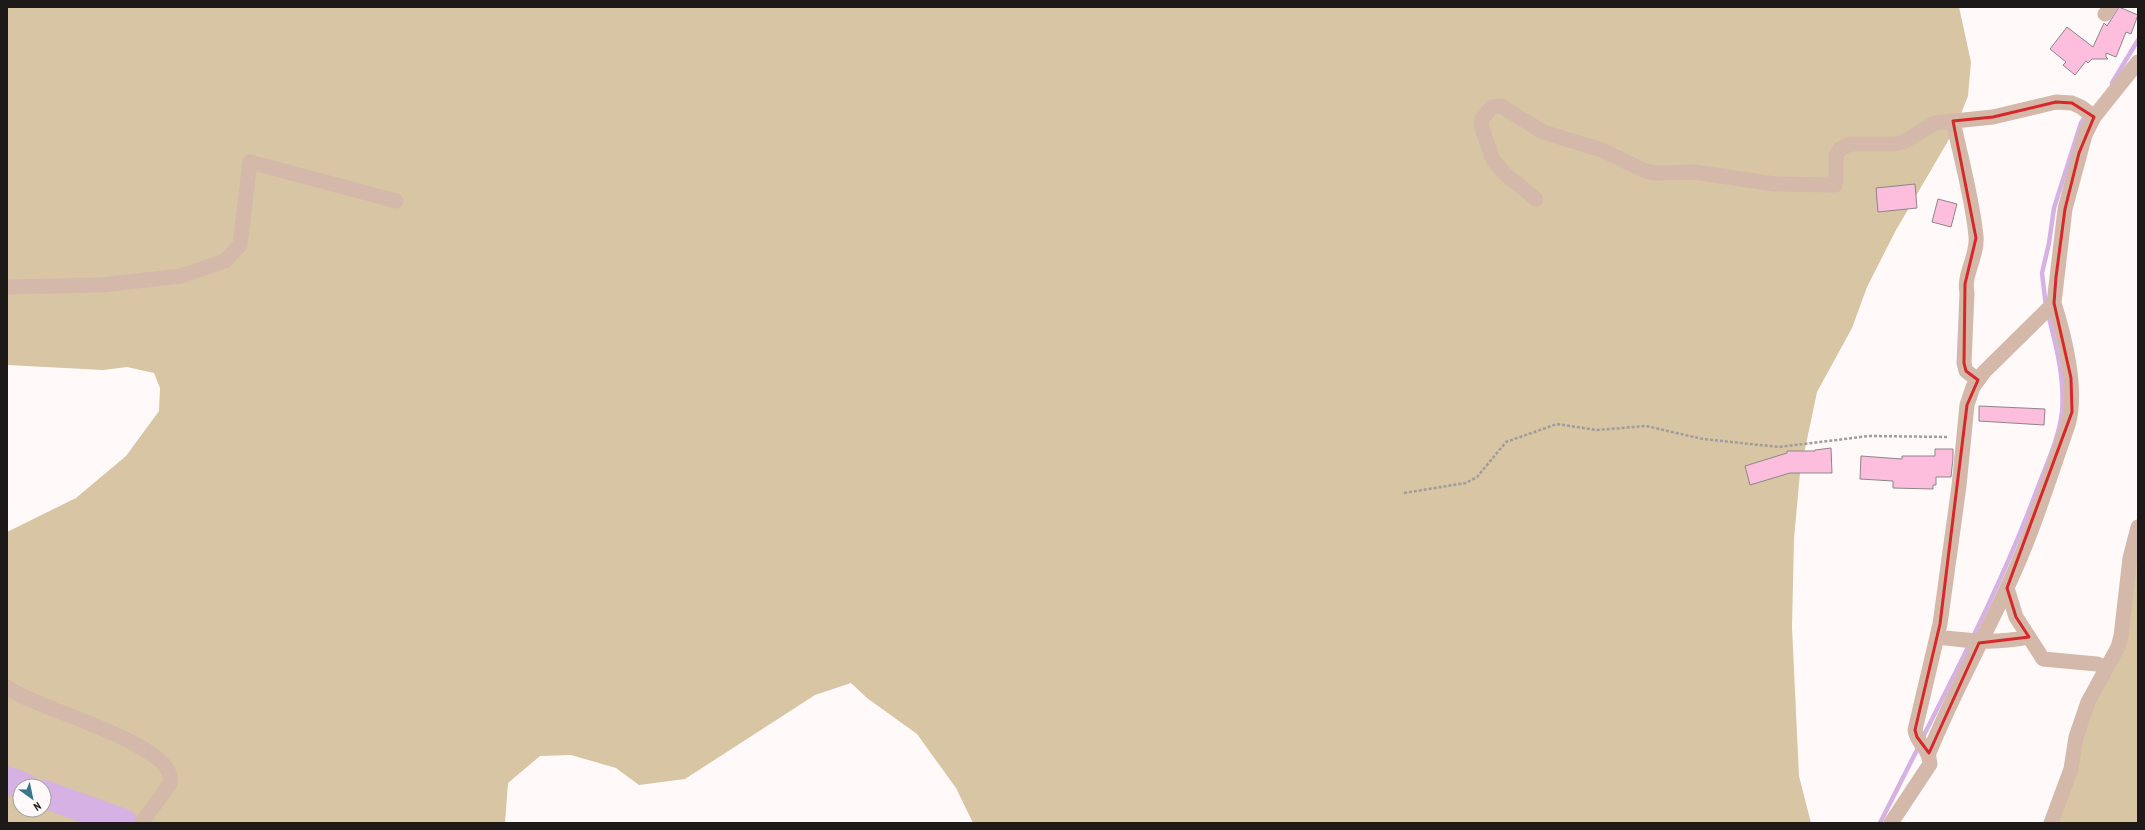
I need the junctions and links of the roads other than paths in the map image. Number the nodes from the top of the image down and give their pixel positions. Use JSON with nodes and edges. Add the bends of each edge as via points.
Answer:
{"nodes":[{"id":1,"x":2138,"y":62,"type":"edge"},
{"id":2,"x":2094,"y":117,"type":"junction"},
{"id":3,"x":1953,"y":121,"type":"junction"},
{"id":4,"x":1536,"y":199,"type":"dead end"},
{"id":5,"x":396,"y":201,"type":"dead end"},
{"id":6,"x":7,"y":286,"type":"edge"},
{"id":7,"x":2054,"y":303,"type":"junction"},
{"id":8,"x":1978,"y":380,"type":"junction"},
{"id":9,"x":2138,"y":527,"type":"edge"},
{"id":10,"x":2007,"y":588,"type":"junction"},
{"id":11,"x":1937,"y":637,"type":"junction"},
{"id":12,"x":2029,"y":637,"type":"junction"},
{"id":13,"x":1980,"y":643,"type":"junction"},
{"id":14,"x":2107,"y":668,"type":"junction"},
{"id":15,"x":7,"y":687,"type":"edge"},
{"id":16,"x":1929,"y":753,"type":"junction"},
{"id":17,"x":142,"y":823,"type":"edge"},
{"id":18,"x":1891,"y":823,"type":"edge"},
{"id":19,"x":2051,"y":823,"type":"edge"}],
"edges":[{"from":1,"to":2,"type":"street"},
{"from":2,"to":3,"type":"street","via":[[2081,107],[2064,102],[1993,118]]},
{"from":2,"to":7,"type":"street","via":[[2079,153],[2065,209]]},
{"from":3,"to":4,"type":"street","via":[[1936,123],[1903,142],[1844,146],[1836,155],[1835,185],[1774,184],[1695,172],[1643,170],[1602,150],[1543,132],[1501,106],[1492,107],[1482,119],[1481,125],[1493,160],[1505,174]]},
{"from":3,"to":8,"type":"street","via":[[1976,238],[1974,259],[1965,284],[1967,293],[1964,363],[1966,371]]},
{"from":5,"to":6,"type":"street","via":[[250,162],[240,246],[226,261],[181,276],[101,285]]},
{"from":7,"to":8,"type":"street"},
{"from":7,"to":10,"type":"street","via":[[2071,378],[2072,412],[2031,531]]},
{"from":8,"to":11,"type":"street","via":[[1967,405],[1959,486]]},
{"from":9,"to":14,"type":"street","via":[[2130,558],[2122,636]]},
{"from":10,"to":12,"type":"street","via":[[2016,617]]},
{"from":10,"to":13,"type":"street"},
{"from":11,"to":13,"type":"street"},
{"from":11,"to":16,"type":"street","via":[[1915,730]]},
{"from":12,"to":13,"type":"street","via":[[2005,642]]},
{"from":12,"to":14,"type":"street","via":[[2043,659],[2096,664]]},
{"from":13,"to":16,"type":"street","via":[[1944,714]]},
{"from":14,"to":19,"type":"street","via":[[2082,718],[2071,769]]},
{"from":15,"to":17,"type":"street","via":[[27,699],[140,746],[160,762],[169,773],[170,783]]},
{"from":16,"to":18,"type":"street","via":[[1930,764]]}]}
